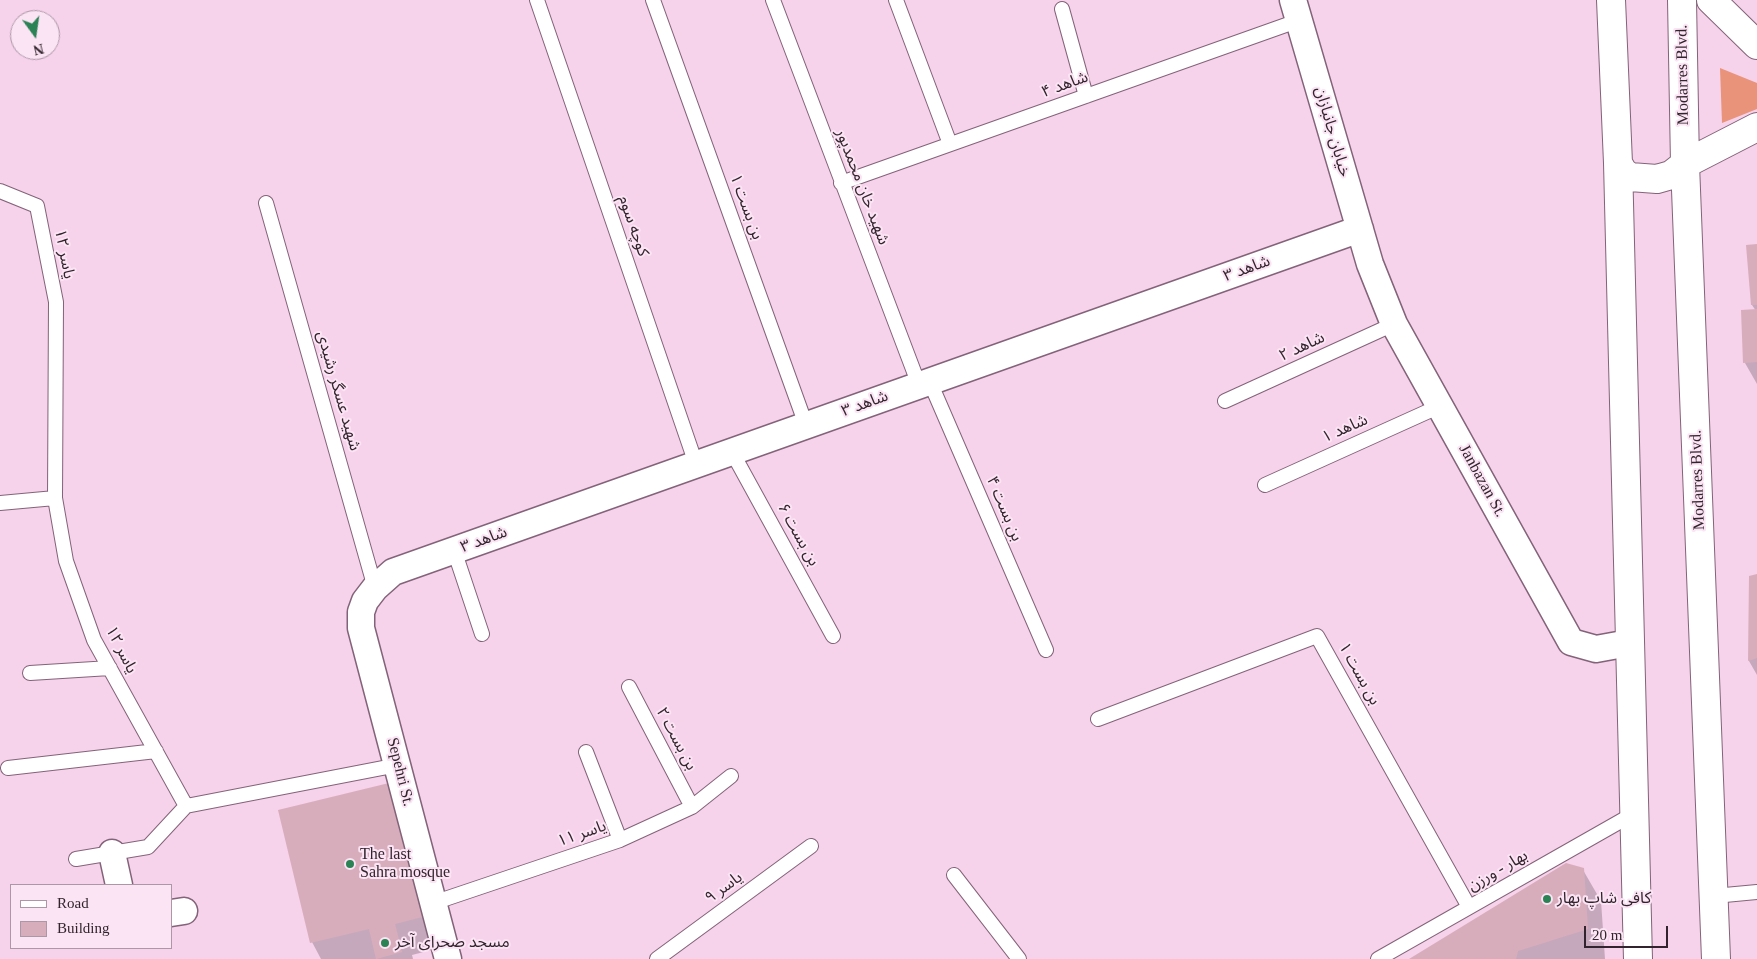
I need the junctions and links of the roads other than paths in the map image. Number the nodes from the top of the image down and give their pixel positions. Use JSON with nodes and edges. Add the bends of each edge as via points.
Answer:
{"nodes":[{"id":1,"x":537,"y":0,"type":"edge"},
{"id":2,"x":653,"y":0,"type":"edge"},
{"id":3,"x":773,"y":0,"type":"edge"},
{"id":4,"x":896,"y":0,"type":"edge"},
{"id":5,"x":1611,"y":0,"type":"edge"},
{"id":6,"x":1682,"y":0,"type":"edge"},
{"id":7,"x":1711,"y":0,"type":"edge"},
{"id":8,"x":1062,"y":9,"type":"dead end"},
{"id":9,"x":1297,"y":10,"type":"edge"},
{"id":10,"x":1757,"y":45,"type":"edge"},
{"id":11,"x":1086,"y":96,"type":"junction"},
{"id":12,"x":1757,"y":127,"type":"edge"},
{"id":13,"x":950,"y":144,"type":"junction"},
{"id":14,"x":1618,"y":163,"type":"junction"},
{"id":15,"x":1685,"y":164,"type":"junction"},
{"id":16,"x":841,"y":183,"type":"junction"},
{"id":17,"x":0,"y":191,"type":"edge"},
{"id":18,"x":266,"y":203,"type":"dead end"},
{"id":19,"x":1360,"y":229,"type":"junction"},
{"id":20,"x":1394,"y":324,"type":"junction"},
{"id":21,"x":924,"y":383,"type":"junction"},
{"id":22,"x":1225,"y":402,"type":"dead end"},
{"id":23,"x":1440,"y":406,"type":"junction"},
{"id":24,"x":806,"y":425,"type":"junction"},
{"id":25,"x":732,"y":452,"type":"junction"},
{"id":26,"x":696,"y":464,"type":"junction"},
{"id":27,"x":1265,"y":485,"type":"dead end"},
{"id":28,"x":55,"y":498,"type":"junction"},
{"id":29,"x":0,"y":503,"type":"edge"},
{"id":30,"x":454,"y":550,"type":"junction"},
{"id":31,"x":375,"y":588,"type":"junction"},
{"id":32,"x":482,"y":634,"type":"dead end"},
{"id":33,"x":833,"y":636,"type":"dead end"},
{"id":34,"x":1630,"y":642,"type":"junction"},
{"id":35,"x":1046,"y":650,"type":"dead end"},
{"id":36,"x":110,"y":668,"type":"junction"},
{"id":37,"x":30,"y":673,"type":"dead end"},
{"id":38,"x":630,"y":687,"type":"dead end"},
{"id":39,"x":1098,"y":719,"type":"dead end"},
{"id":40,"x":156,"y":750,"type":"junction"},
{"id":41,"x":586,"y":752,"type":"dead end"},
{"id":42,"x":398,"y":765,"type":"junction"},
{"id":43,"x":8,"y":768,"type":"dead end"},
{"id":44,"x":731,"y":776,"type":"dead end"},
{"id":45,"x":186,"y":806,"type":"junction"},
{"id":46,"x":692,"y":807,"type":"junction"},
{"id":47,"x":1635,"y":813,"type":"junction"},
{"id":48,"x":620,"y":840,"type":"junction"},
{"id":49,"x":811,"y":846,"type":"dead end"},
{"id":50,"x":112,"y":853,"type":"junction"},
{"id":51,"x":76,"y":859,"type":"dead end"},
{"id":52,"x":954,"y":875,"type":"dead end"},
{"id":53,"x":119,"y":884,"type":"edge"},
{"id":54,"x":1757,"y":892,"type":"edge"},
{"id":55,"x":1714,"y":896,"type":"junction"},
{"id":56,"x":432,"y":903,"type":"junction"},
{"id":57,"x":1469,"y":907,"type":"junction"},
{"id":58,"x":448,"y":959,"type":"edge"},
{"id":59,"x":657,"y":959,"type":"edge"},
{"id":60,"x":1019,"y":959,"type":"edge"},
{"id":61,"x":1378,"y":959,"type":"edge"},
{"id":62,"x":1638,"y":959,"type":"edge"},
{"id":63,"x":1716,"y":959,"type":"edge"}],
"edges":[{"from":1,"to":26,"type":"lane","name":"کوچه سوم"},
{"from":2,"to":24,"type":"lane","name":"بن بست ۱"},
{"from":3,"to":16,"type":"lane","name":"شهید خان محمدپور"},
{"from":4,"to":13,"type":"lane"},
{"from":5,"to":14,"type":"main road"},
{"from":6,"to":15,"type":"main road","name":"Modarres Blvd."},
{"from":7,"to":10,"type":"main road"},
{"from":8,"to":11,"type":"lane"},
{"from":9,"to":11,"type":"lane","name":"شاهد ۴"},
{"from":9,"to":19,"type":"street","name":"خیابان جانبازان"},
{"from":11,"to":13,"type":"lane","name":"شاهد ۴"},
{"from":12,"to":15,"type":"main road"},
{"from":13,"to":16,"type":"lane","name":"شاهد ۴"},
{"from":14,"to":15,"type":"main road","via":[[1623,172],[1644,179],[1671,176]]},
{"from":14,"to":34,"type":"main road"},
{"from":15,"to":55,"type":"main road","name":"Modarres Blvd."},
{"from":16,"to":21,"type":"lane","name":"شهید خان محمدپور"},
{"from":17,"to":28,"type":"lane","name":"یاسر ۱۲","via":[[37,206],[56,302]]},
{"from":18,"to":31,"type":"lane","name":"شهید عسگر رشیدی"},
{"from":19,"to":20,"type":"street","name":"خیابان جانبازان"},
{"from":19,"to":21,"type":"street","name":"شاهد ۳"},
{"from":20,"to":22,"type":"lane","name":"شاهد ۲"},
{"from":20,"to":23,"type":"street","name":"Janbazan St."},
{"from":21,"to":24,"type":"street","name":"شاهد ۳"},
{"from":21,"to":35,"type":"lane","name":"بن بست ۴"},
{"from":23,"to":27,"type":"lane","name":"شاهد ۱"},
{"from":23,"to":34,"type":"street","name":"Janbazan St.","via":[[1572,642],[1596,650]]},
{"from":24,"to":25,"type":"street","name":"شاهد ۳"},
{"from":25,"to":26,"type":"street","name":"شاهد ۳"},
{"from":25,"to":33,"type":"lane","name":"بن بست ۶"},
{"from":26,"to":30,"type":"street","name":"شاهد ۳"},
{"from":28,"to":29,"type":"lane"},
{"from":28,"to":36,"type":"lane","name":"یاسر ۱۲","via":[[66,561],[94,640]]},
{"from":30,"to":31,"type":"street","name":"شاهد ۳","via":[[393,572]]},
{"from":30,"to":32,"type":"lane"},
{"from":31,"to":42,"type":"street","name":"Sepehri St.","via":[[365,601],[361,628]]},
{"from":34,"to":47,"type":"main road"},
{"from":36,"to":37,"type":"lane"},
{"from":36,"to":40,"type":"lane","name":"یاسر ۱۲"},
{"from":38,"to":46,"type":"lane","name":"بن بست ۲"},
{"from":39,"to":57,"type":"lane","name":"بن بست ۱","via":[[1317,636]]},
{"from":40,"to":43,"type":"lane"},
{"from":40,"to":45,"type":"lane","name":"یاسر ۱۲"},
{"from":41,"to":48,"type":"lane"},
{"from":42,"to":45,"type":"lane"},
{"from":42,"to":56,"type":"street","name":"Sepehri St."},
{"from":44,"to":46,"type":"lane","name":"یاسر ۱۱"},
{"from":45,"to":50,"type":"lane","via":[[148,847]]},
{"from":46,"to":48,"type":"lane","name":"یاسر ۱۱"},
{"from":47,"to":57,"type":"lane","name":"بهار - ورزن"},
{"from":47,"to":62,"type":"main road"},
{"from":48,"to":56,"type":"lane","name":"یاسر ۱۱"},
{"from":49,"to":59,"type":"lane","name":"یاسر ۹"},
{"from":50,"to":51,"type":"lane"},
{"from":50,"to":53,"type":"street"},
{"from":52,"to":60,"type":"lane"},
{"from":54,"to":55,"type":"lane"},
{"from":55,"to":63,"type":"main road","name":"Modarres Blvd."},
{"from":56,"to":58,"type":"street","name":"Sepehri St."},
{"from":57,"to":61,"type":"lane","name":"بهار - ورزن"}]}
